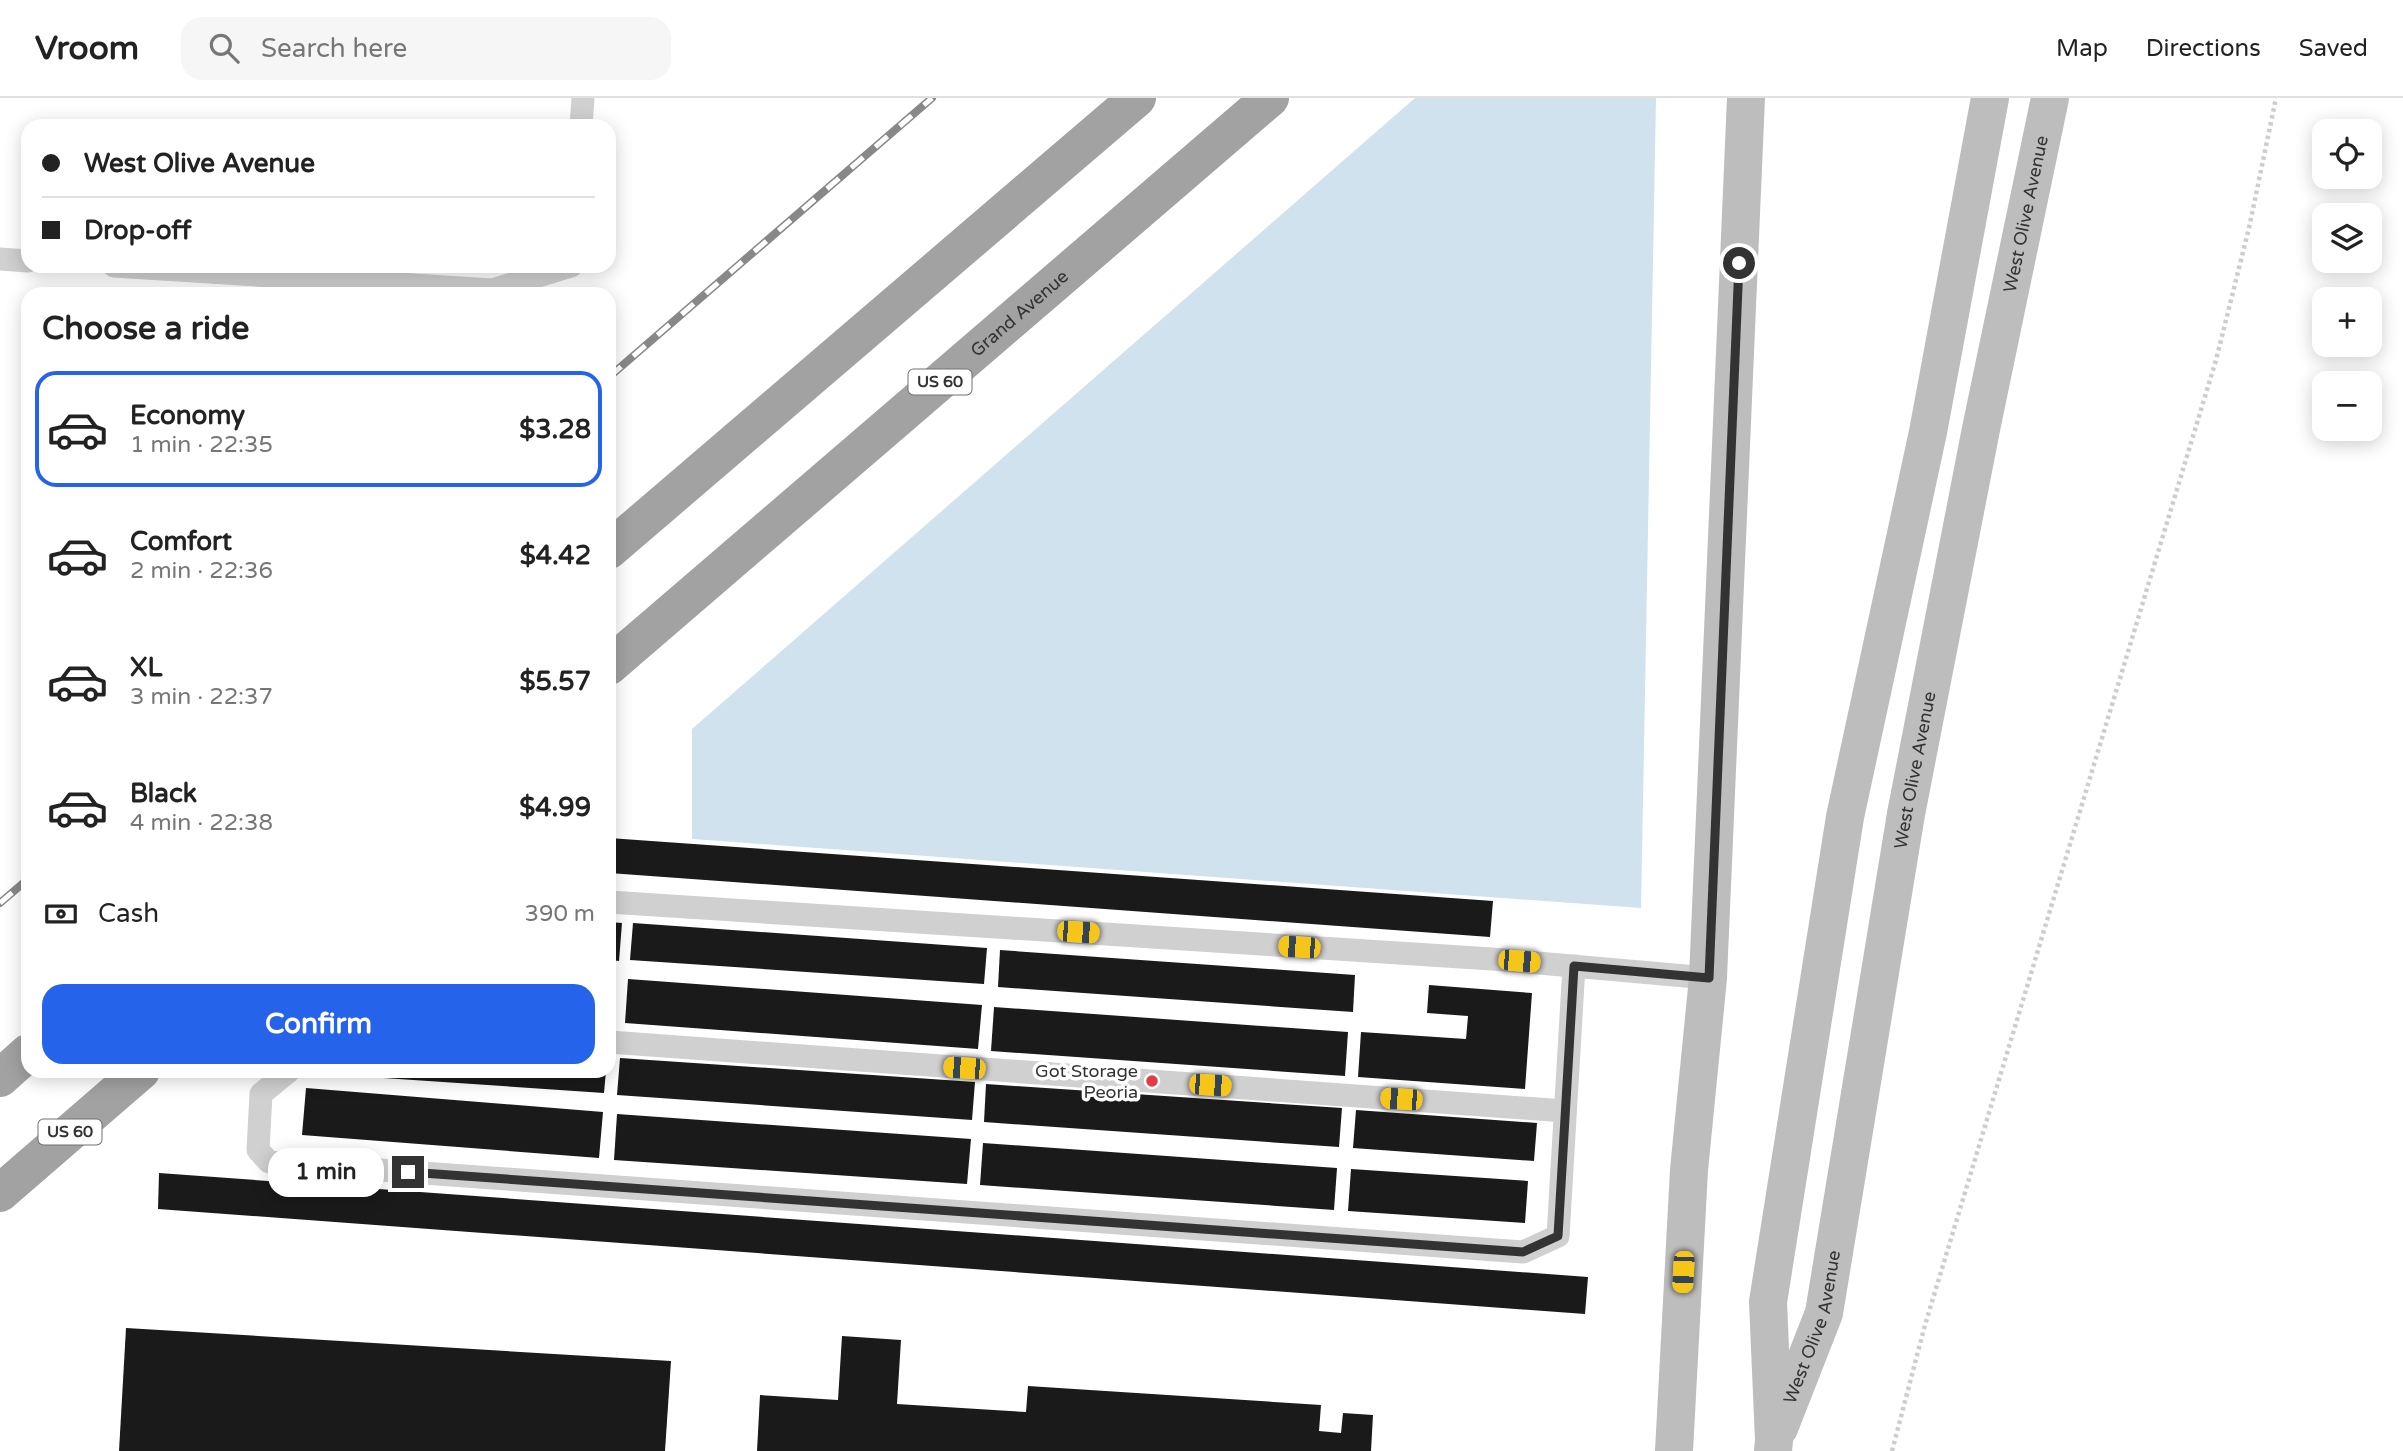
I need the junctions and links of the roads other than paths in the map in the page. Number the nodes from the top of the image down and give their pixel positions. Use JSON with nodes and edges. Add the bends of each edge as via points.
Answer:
{"nodes":[{"id":1,"x":583,"y":98,"type":"edge"},
{"id":2,"x":1137,"y":98,"type":"edge"},
{"id":3,"x":1270,"y":98,"type":"edge"},
{"id":4,"x":1746,"y":98,"type":"edge"},
{"id":5,"x":1990,"y":98,"type":"edge"},
{"id":6,"x":2050,"y":98,"type":"edge"},
{"id":7,"x":582,"y":119,"type":"edge"},
{"id":8,"x":0,"y":259,"type":"edge"},
{"id":9,"x":21,"y":260,"type":"edge"},
{"id":10,"x":224,"y":273,"type":"edge"},
{"id":11,"x":548,"y":273,"type":"edge"},
{"id":12,"x":445,"y":287,"type":"edge"},
{"id":13,"x":502,"y":287,"type":"edge"},
{"id":14,"x":616,"y":544,"type":"edge"},
{"id":15,"x":616,"y":660,"type":"edge"},
{"id":16,"x":616,"y":902,"type":"edge"},
{"id":17,"x":1574,"y":966,"type":"junction"},
{"id":18,"x":1709,"y":978,"type":"junction"},
{"id":19,"x":616,"y":1043,"type":"edge"},
{"id":20,"x":21,"y":1059,"type":"edge"},
{"id":21,"x":0,"y":1078,"type":"edge"},
{"id":22,"x":133,"y":1078,"type":"edge"},
{"id":23,"x":280,"y":1078,"type":"edge"},
{"id":24,"x":1565,"y":1111,"type":"junction"},
{"id":25,"x":0,"y":1193,"type":"edge"},
{"id":26,"x":1774,"y":1445,"type":"edge"},
{"id":27,"x":1674,"y":1451,"type":"edge"}],
"edges":[{"from":1,"to":7,"type":"lane"},
{"from":2,"to":14,"type":"highway"},
{"from":3,"to":15,"type":"highway","name":"Grand Avenue","number":"US 60"},
{"from":4,"to":18,"type":"main road"},
{"from":5,"to":26,"type":"main road","name":"West Olive Avenue","via":[[1928,432],[1845,817],[1768,1302]]},
{"from":6,"to":26,"type":"main road","name":"West Olive Avenue","via":[[1906,814],[1824,1313]]},
{"from":8,"to":9,"type":"lane"},
{"from":10,"to":12,"type":"lane"},
{"from":11,"to":13,"type":"lane"},
{"from":16,"to":17,"type":"lane"},
{"from":17,"to":18,"type":"lane"},
{"from":17,"to":24,"type":"lane"},
{"from":18,"to":27,"type":"main road","via":[[1689,1170]]},
{"from":19,"to":24,"type":"lane"},
{"from":20,"to":21,"type":"highway"},
{"from":22,"to":25,"type":"highway","number":"US 60"},
{"from":23,"to":24,"type":"lane","via":[[261,1094],[258,1150],[269,1162],[1523,1252],[1558,1236]]}]}
